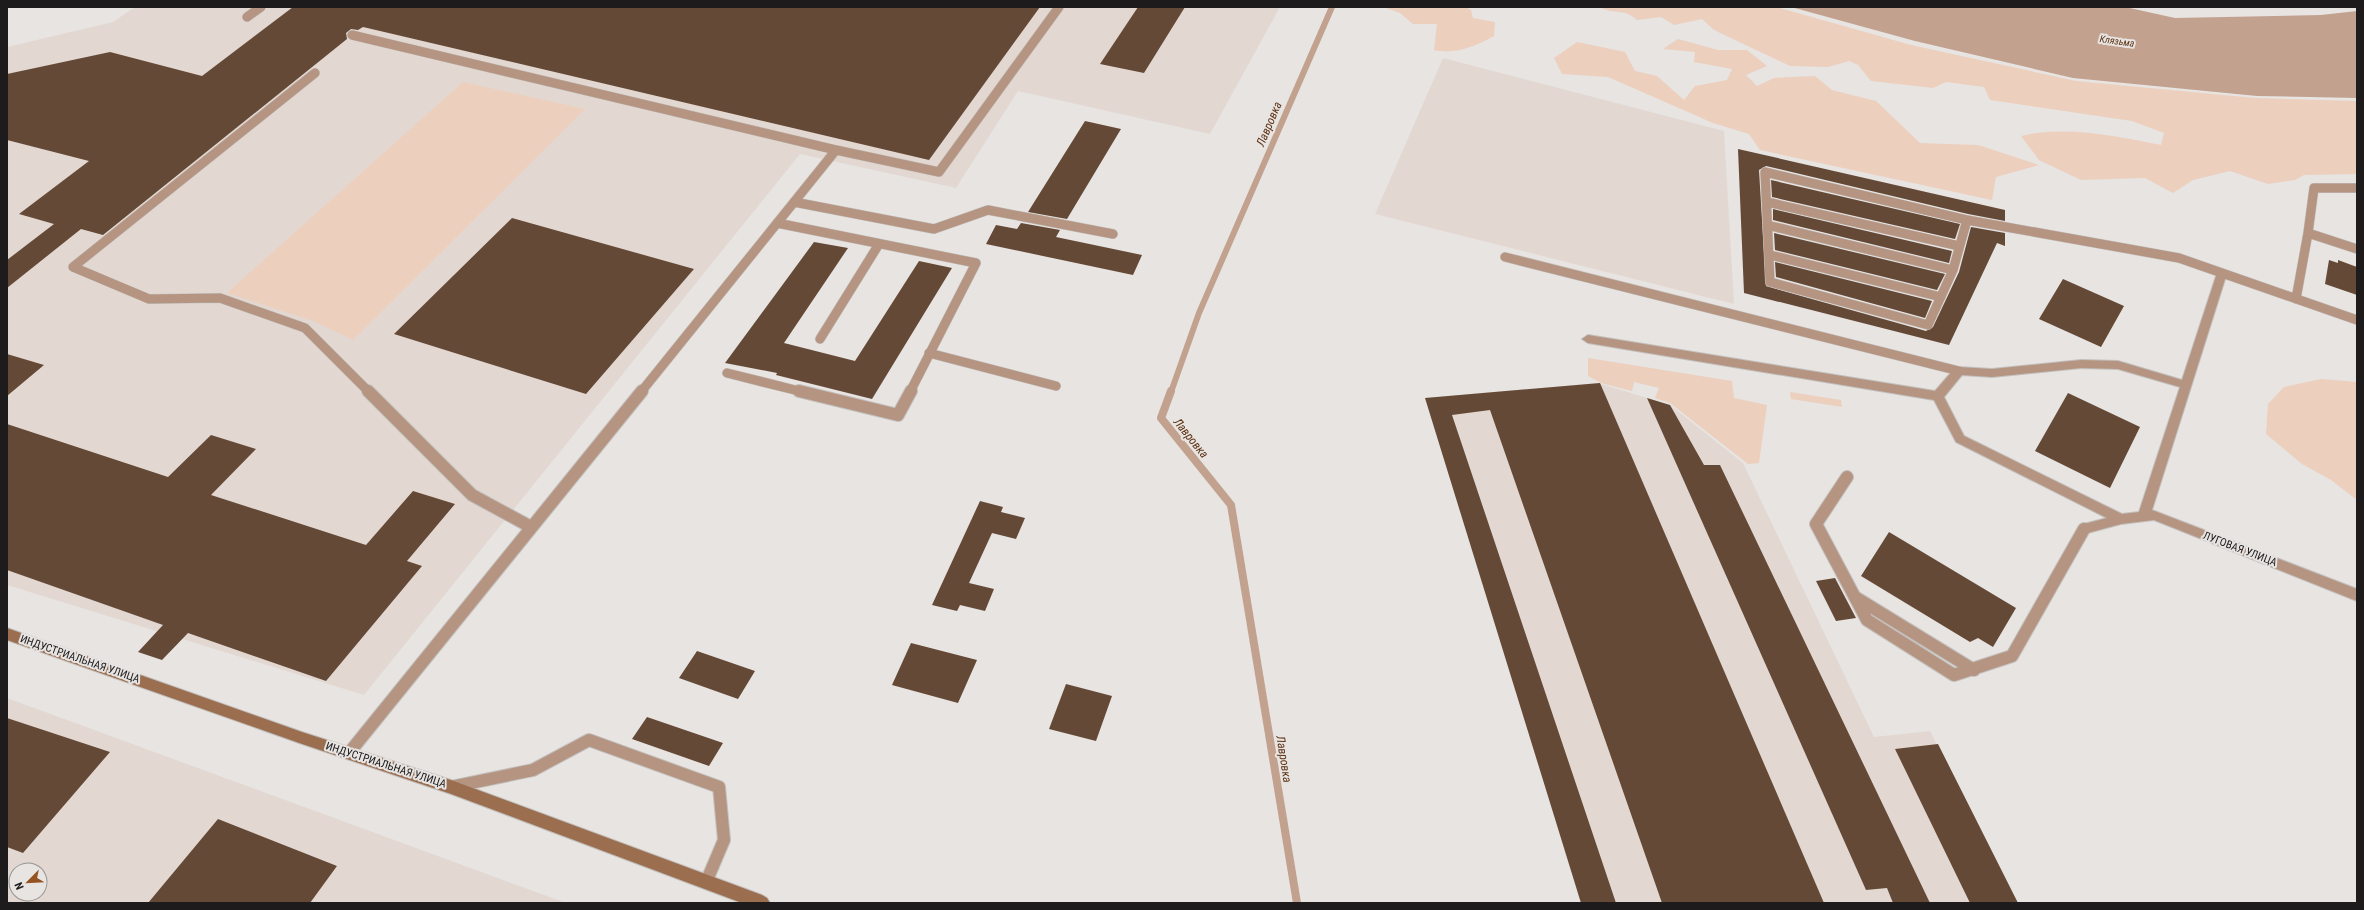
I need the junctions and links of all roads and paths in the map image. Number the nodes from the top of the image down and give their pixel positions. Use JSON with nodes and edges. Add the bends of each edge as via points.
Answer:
{"nodes":[{"id":1,"x":261,"y":7,"type":"edge"},
{"id":2,"x":1059,"y":7,"type":"edge"},
{"id":3,"x":247,"y":17,"type":"dead end"},
{"id":4,"x":352,"y":35,"type":"dead end"},
{"id":5,"x":315,"y":73,"type":"dead end"},
{"id":6,"x":836,"y":150,"type":"junction"},
{"id":7,"x":2357,"y":188,"type":"edge"},
{"id":8,"x":794,"y":202,"type":"junction"},
{"id":9,"x":1767,"y":202,"type":"junction"},
{"id":10,"x":1967,"y":220,"type":"junction"},
{"id":11,"x":777,"y":223,"type":"junction"},
{"id":12,"x":1767,"y":226,"type":"junction"},
{"id":13,"x":2308,"y":233,"type":"junction"},
{"id":14,"x":1112,"y":234,"type":"dead end"},
{"id":15,"x":879,"y":244,"type":"junction"},
{"id":16,"x":1960,"y":246,"type":"junction"},
{"id":17,"x":2357,"y":249,"type":"edge"},
{"id":18,"x":1770,"y":255,"type":"junction"},
{"id":19,"x":1505,"y":256,"type":"dead end"},
{"id":20,"x":1953,"y":270,"type":"junction"},
{"id":21,"x":2222,"y":273,"type":"junction"},
{"id":22,"x":1941,"y":297,"type":"junction"},
{"id":23,"x":2296,"y":299,"type":"junction"},
{"id":24,"x":2357,"y":320,"type":"edge"},
{"id":25,"x":820,"y":339,"type":"dead end"},
{"id":26,"x":1588,"y":339,"type":"dead end"},
{"id":27,"x":929,"y":353,"type":"junction"},
{"id":28,"x":1959,"y":371,"type":"junction"},
{"id":29,"x":727,"y":373,"type":"dead end"},
{"id":30,"x":2186,"y":385,"type":"junction"},
{"id":31,"x":1056,"y":386,"type":"dead end"},
{"id":32,"x":1938,"y":396,"type":"junction"},
{"id":33,"x":1846,"y":477,"type":"dead end"},
{"id":34,"x":2144,"y":516,"type":"junction"},
{"id":35,"x":2121,"y":519,"type":"junction"},
{"id":36,"x":531,"y":527,"type":"junction"},
{"id":37,"x":2084,"y":529,"type":"joint"},
{"id":38,"x":2357,"y":595,"type":"edge"},
{"id":39,"x":7,"y":634,"type":"edge"},
{"id":40,"x":349,"y":753,"type":"junction"},
{"id":41,"x":451,"y":786,"type":"junction"},
{"id":42,"x":706,"y":880,"type":"junction"},
{"id":43,"x":762,"y":903,"type":"edge"}],
"edges":[{"from":1,"to":3,"type":"lane"},
{"from":2,"to":6,"type":"lane","via":[[939,172]]},
{"from":4,"to":6,"type":"lane"},
{"from":5,"to":36,"type":"lane","via":[[73,267],[149,300],[220,298],[305,328],[472,494]]},
{"from":6,"to":8,"type":"lane"},
{"from":7,"to":13,"type":"lane","via":[[2314,188]]},
{"from":8,"to":11,"type":"lane"},
{"from":8,"to":14,"type":"lane","via":[[934,229],[988,210]]},
{"from":9,"to":10,"type":"lane","via":[[1765,172]]},
{"from":9,"to":12,"type":"lane"},
{"from":9,"to":16,"type":"lane"},
{"from":10,"to":16,"type":"lane"},
{"from":10,"to":21,"type":"lane","via":[[2179,258]]},
{"from":11,"to":15,"type":"lane"},
{"from":11,"to":36,"type":"lane"},
{"from":12,"to":18,"type":"lane"},
{"from":12,"to":20,"type":"lane"},
{"from":13,"to":17,"type":"lane"},
{"from":13,"to":23,"type":"lane"},
{"from":15,"to":25,"type":"lane"},
{"from":15,"to":27,"type":"lane","via":[[976,263]]},
{"from":16,"to":20,"type":"lane"},
{"from":18,"to":22,"type":"lane"},
{"from":18,"to":22,"type":"lane","via":[[1770,282],[1928,325]]},
{"from":19,"to":28,"type":"lane"},
{"from":20,"to":22,"type":"lane"},
{"from":21,"to":23,"type":"lane"},
{"from":21,"to":30,"type":"street"},
{"from":23,"to":24,"type":"lane"},
{"from":26,"to":32,"type":"street"},
{"from":27,"to":29,"type":"lane","via":[[898,415]]},
{"from":27,"to":31,"type":"lane"},
{"from":28,"to":30,"type":"street","via":[[1992,373],[2081,364],[2118,365]]},
{"from":28,"to":32,"type":"street"},
{"from":30,"to":34,"type":"street"},
{"from":32,"to":35,"type":"street","via":[[1960,439]]},
{"from":33,"to":37,"type":"lane","via":[[1816,524],[1854,597],[1974,670],[2012,656]]},
{"from":34,"to":35,"type":"street","name":"ЛУГОВАЯ УЛИЦА"},
{"from":34,"to":38,"type":"street","name":"ЛУГОВАЯ УЛИЦА","via":[[2155,515]]},
{"from":35,"to":37,"type":"street","name":"ЛУГОВАЯ УЛИЦА"},
{"from":36,"to":40,"type":"lane"},
{"from":39,"to":40,"type":"street","name":"ИНДУСТРИАЛЬНАЯ УЛИЦА"},
{"from":40,"to":41,"type":"street","name":"ИНДУСТРИАЛЬНАЯ УЛИЦА"},
{"from":41,"to":42,"type":"street","name":"ИНДУСТРИАЛЬНАЯ УЛИЦА"},
{"from":41,"to":42,"type":"lane","via":[[533,770],[589,740],[719,787],[724,840]]},
{"from":42,"to":43,"type":"street","name":"ИНДУСТРИАЛЬНАЯ УЛИЦА"}]}
